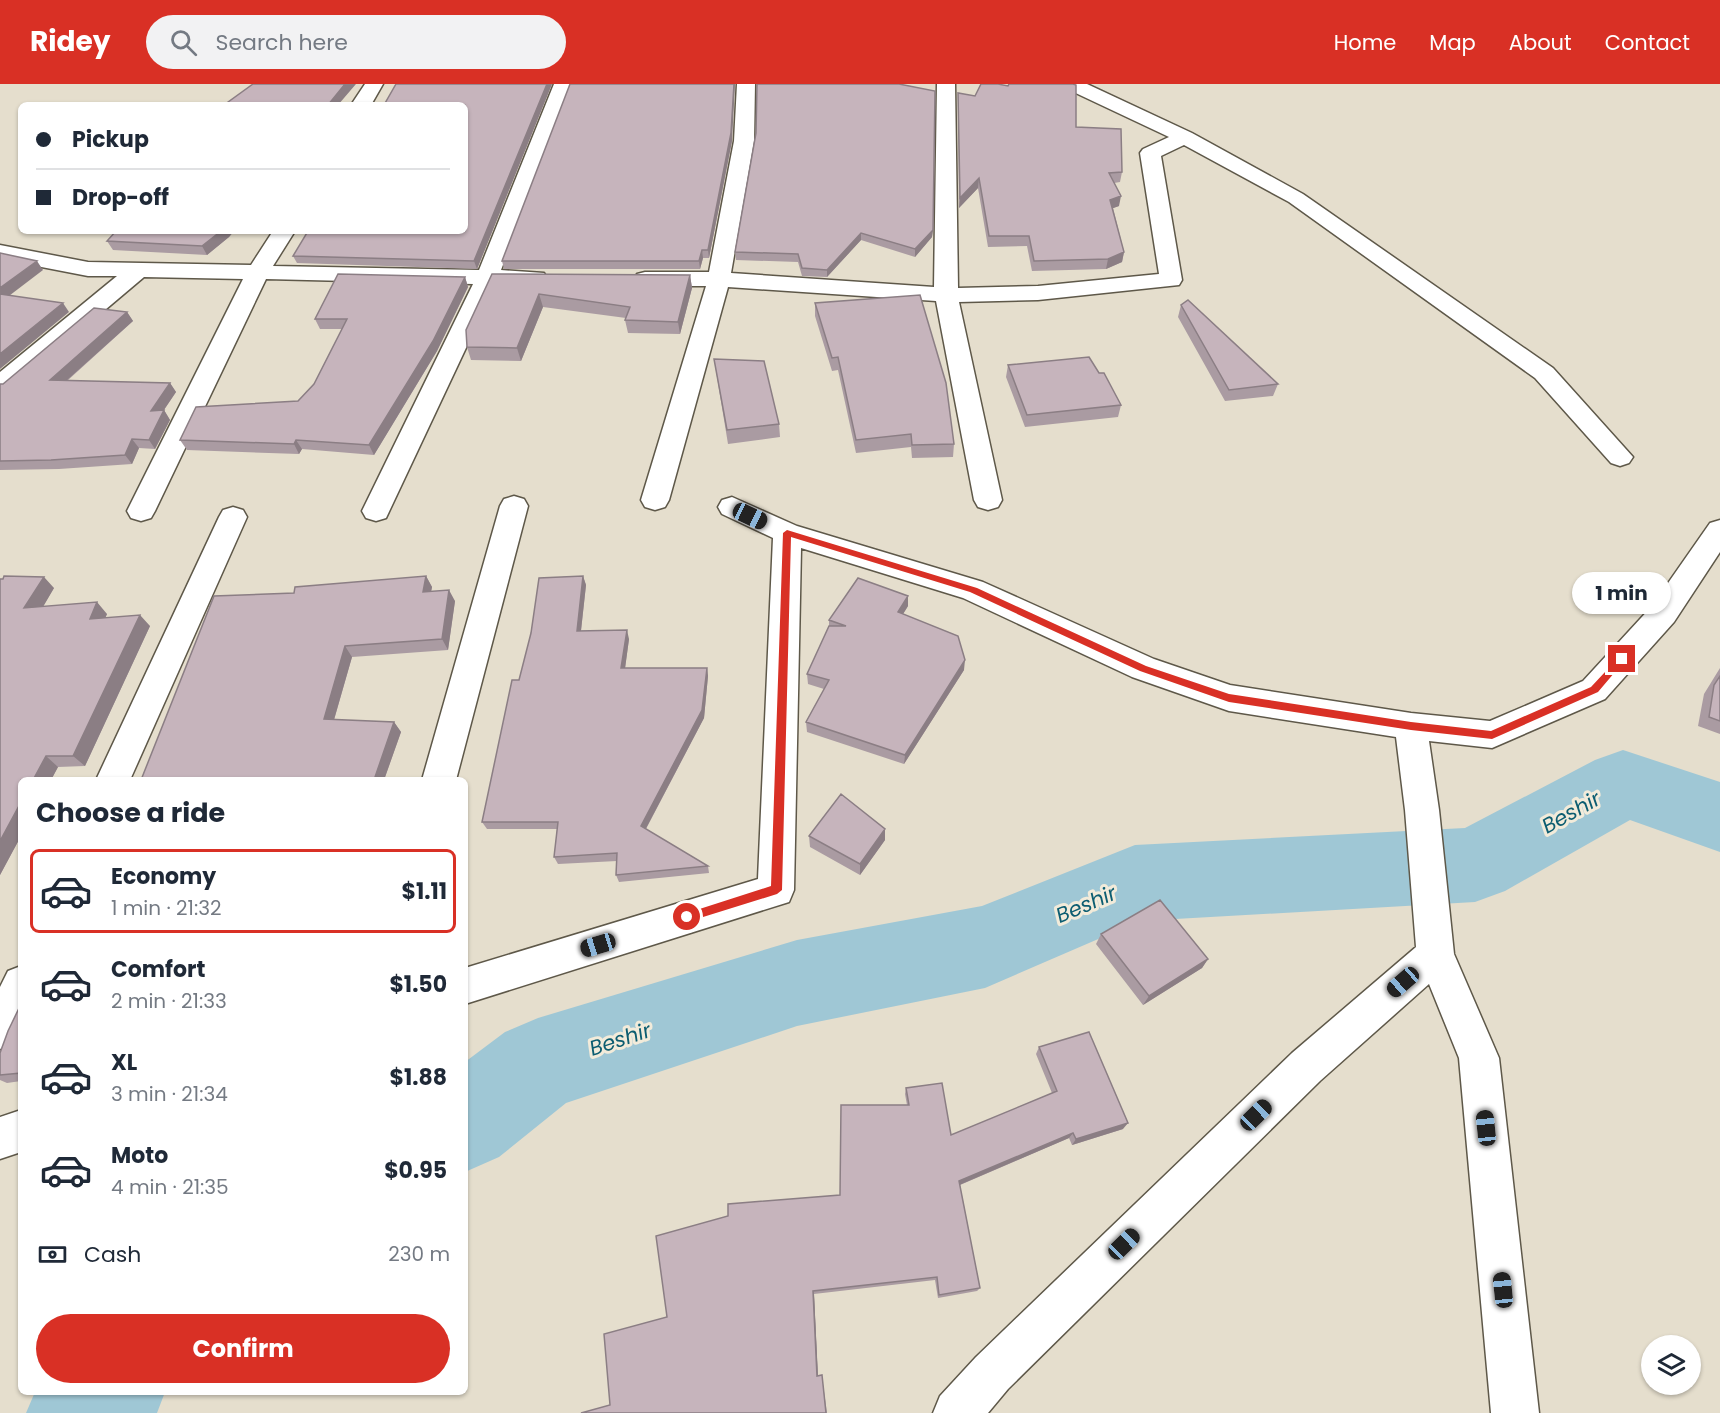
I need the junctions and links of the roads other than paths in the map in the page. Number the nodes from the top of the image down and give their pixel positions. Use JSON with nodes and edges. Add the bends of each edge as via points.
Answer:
{"nodes":[{"id":1,"x":374,"y":84,"type":"edge"},
{"id":2,"x":563,"y":84,"type":"edge"},
{"id":3,"x":746,"y":84,"type":"edge"},
{"id":4,"x":946,"y":84,"type":"edge"},
{"id":5,"x":1072,"y":84,"type":"edge"},
{"id":6,"x":363,"y":102,"type":"edge"},
{"id":7,"x":1185,"y":137,"type":"junction"},
{"id":8,"x":282,"y":234,"type":"edge"},
{"id":9,"x":0,"y":252,"type":"edge"},
{"id":10,"x":137,"y":271,"type":"junction"},
{"id":11,"x":257,"y":274,"type":"junction"},
{"id":12,"x":487,"y":278,"type":"junction"},
{"id":13,"x":554,"y":278,"type":"edge"},
{"id":14,"x":620,"y":279,"type":"edge"},
{"id":15,"x":719,"y":279,"type":"junction"},
{"id":16,"x":946,"y":295,"type":"junction"},
{"id":17,"x":0,"y":385,"type":"edge"},
{"id":18,"x":1620,"y":458,"type":"dead end"},
{"id":19,"x":655,"y":500,"type":"dead end"},
{"id":20,"x":988,"y":500,"type":"dead end"},
{"id":21,"x":514,"y":506,"type":"dead end"},
{"id":22,"x":732,"y":507,"type":"dead end"},
{"id":23,"x":141,"y":511,"type":"dead end"},
{"id":24,"x":376,"y":511,"type":"dead end"},
{"id":25,"x":233,"y":517,"type":"dead end"},
{"id":26,"x":1720,"y":530,"type":"edge"},
{"id":27,"x":787,"y":533,"type":"junction"},
{"id":28,"x":1411,"y":726,"type":"junction"},
{"id":29,"x":114,"y":777,"type":"edge"},
{"id":30,"x":440,"y":777,"type":"edge"},
{"id":31,"x":1435,"y":954,"type":"junction"},
{"id":32,"x":468,"y":985,"type":"edge"},
{"id":33,"x":18,"y":991,"type":"edge"},
{"id":34,"x":0,"y":1030,"type":"edge"},
{"id":35,"x":18,"y":1132,"type":"edge"},
{"id":36,"x":0,"y":1138,"type":"edge"},
{"id":37,"x":957,"y":1413,"type":"edge"},
{"id":38,"x":1515,"y":1413,"type":"edge"}],
"edges":[{"from":1,"to":6,"type":"street"},
{"from":2,"to":12,"type":"street"},
{"from":3,"to":15,"type":"street","via":[[744,141]]},
{"from":4,"to":16,"type":"street"},
{"from":5,"to":7,"type":"street"},
{"from":7,"to":16,"type":"street","via":[[1150,153],[1171,280],[1038,293]]},
{"from":7,"to":18,"type":"street","via":[[1296,198],[1544,373]]},
{"from":8,"to":11,"type":"street"},
{"from":9,"to":10,"type":"street","via":[[88,269]]},
{"from":10,"to":11,"type":"street"},
{"from":10,"to":17,"type":"street"},
{"from":11,"to":12,"type":"street"},
{"from":11,"to":23,"type":"street"},
{"from":12,"to":13,"type":"street"},
{"from":12,"to":24,"type":"street"},
{"from":14,"to":15,"type":"street"},
{"from":15,"to":16,"type":"street"},
{"from":15,"to":19,"type":"street"},
{"from":16,"to":20,"type":"street"},
{"from":21,"to":30,"type":"street"},
{"from":22,"to":27,"type":"street"},
{"from":25,"to":29,"type":"street"},
{"from":26,"to":28,"type":"street","via":[[1663,614],[1594,690],[1492,735]]},
{"from":27,"to":28,"type":"street","via":[[974,590],[1143,668],[1229,698]]},
{"from":27,"to":32,"type":"street","via":[[777,890]]},
{"from":28,"to":31,"type":"street"},
{"from":31,"to":37,"type":"street","via":[[1306,1067],[992,1373]]},
{"from":31,"to":38,"type":"street","via":[[1479,1058]]},
{"from":33,"to":34,"type":"street"},
{"from":35,"to":36,"type":"street"}]}
